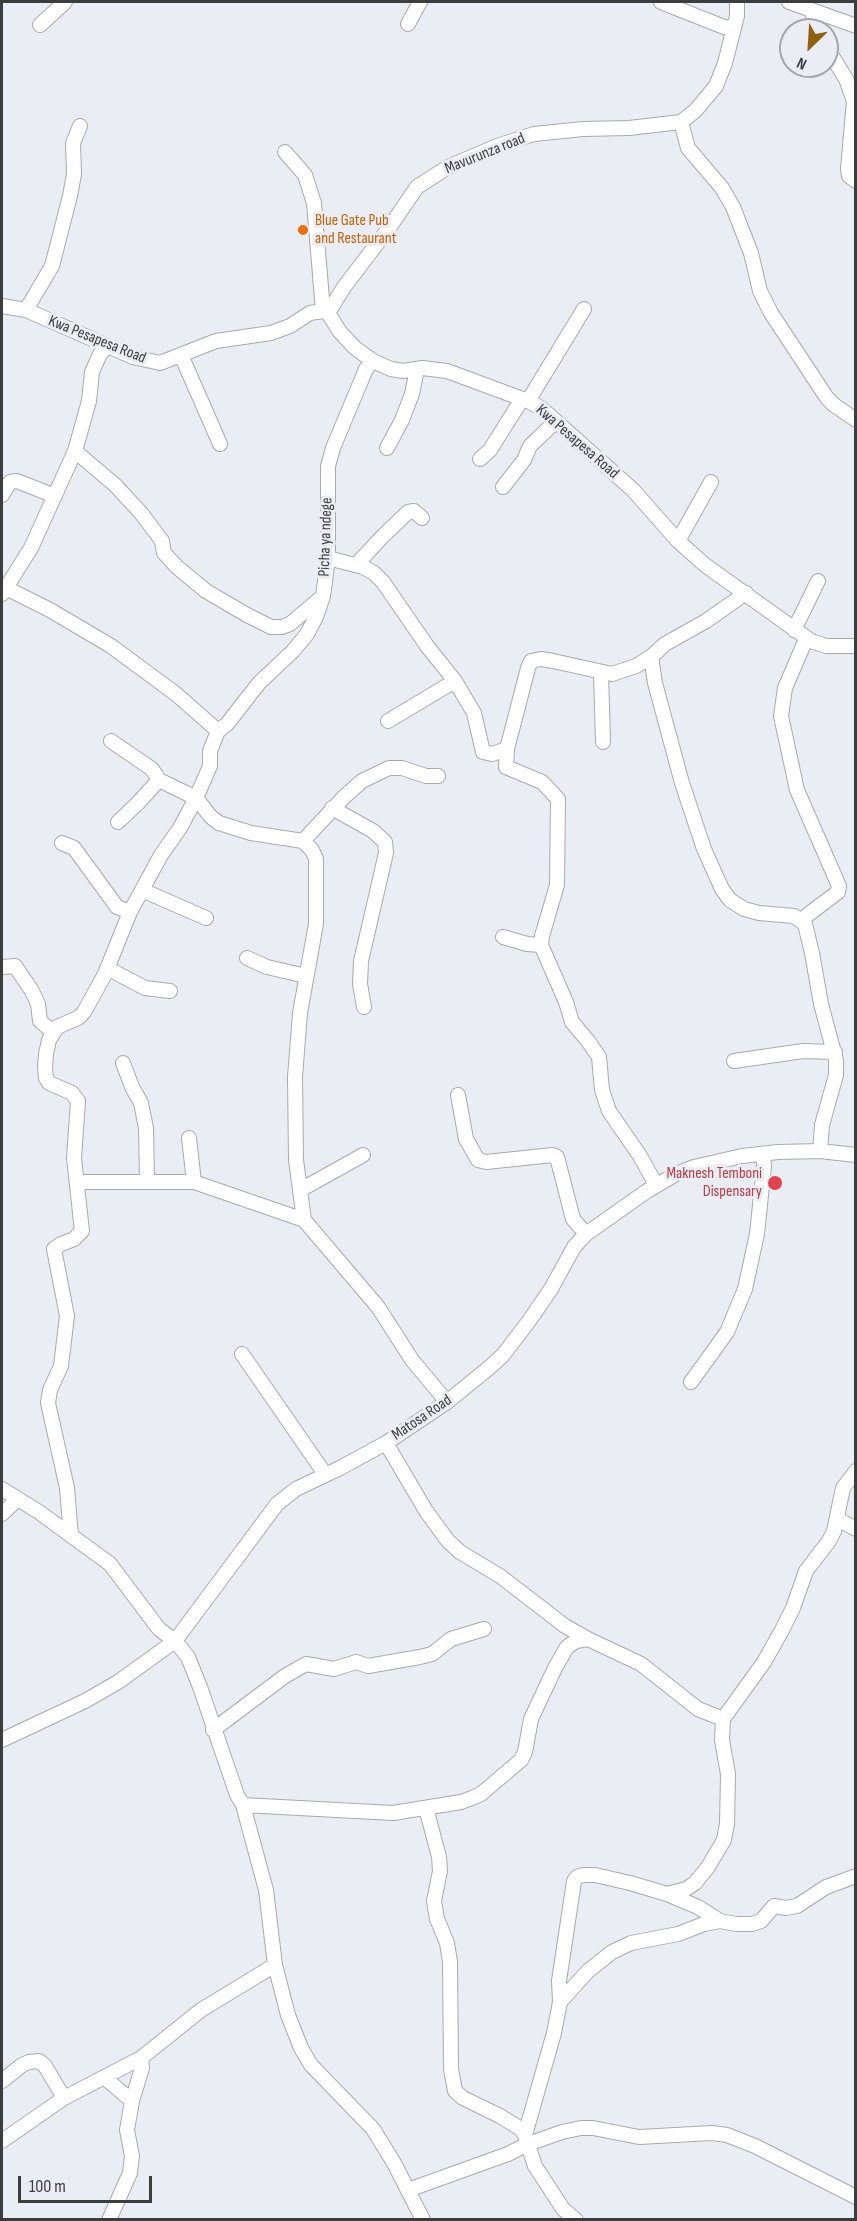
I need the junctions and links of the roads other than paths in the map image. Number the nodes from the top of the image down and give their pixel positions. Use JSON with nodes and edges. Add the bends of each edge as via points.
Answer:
{"nodes":[{"id":1,"x":65,"y":2,"type":"edge"},
{"id":2,"x":420,"y":2,"type":"edge"},
{"id":3,"x":661,"y":2,"type":"edge"},
{"id":4,"x":740,"y":2,"type":"edge"},
{"id":5,"x":789,"y":2,"type":"edge"},
{"id":6,"x":812,"y":12,"type":"junction"},
{"id":7,"x":814,"y":18,"type":"edge"},
{"id":8,"x":408,"y":24,"type":"dead end"},
{"id":9,"x":40,"y":26,"type":"dead end"},
{"id":10,"x":855,"y":26,"type":"edge"},
{"id":11,"x":734,"y":28,"type":"junction"},
{"id":12,"x":839,"y":68,"type":"edge"},
{"id":13,"x":681,"y":122,"type":"junction"},
{"id":14,"x":80,"y":126,"type":"dead end"},
{"id":15,"x":285,"y":152,"type":"dead end"},
{"id":16,"x":855,"y":182,"type":"edge"},
{"id":17,"x":2,"y":306,"type":"edge"},
{"id":18,"x":584,"y":309,"type":"dead end"},
{"id":19,"x":26,"y":310,"type":"junction"},
{"id":20,"x":326,"y":312,"type":"junction"},
{"id":21,"x":107,"y":347,"type":"junction"},
{"id":22,"x":181,"y":355,"type":"junction"},
{"id":23,"x":373,"y":361,"type":"junction"},
{"id":24,"x":417,"y":369,"type":"junction"},
{"id":25,"x":525,"y":400,"type":"junction"},
{"id":26,"x":855,"y":420,"type":"edge"},
{"id":27,"x":556,"y":421,"type":"junction"},
{"id":28,"x":220,"y":444,"type":"dead end"},
{"id":29,"x":387,"y":448,"type":"dead end"},
{"id":30,"x":75,"y":451,"type":"junction"},
{"id":31,"x":480,"y":459,"type":"dead end"},
{"id":32,"x":711,"y":482,"type":"dead end"},
{"id":33,"x":503,"y":487,"type":"dead end"},
{"id":34,"x":2,"y":495,"type":"edge"},
{"id":35,"x":55,"y":496,"type":"junction"},
{"id":36,"x":422,"y":518,"type":"dead end"},
{"id":37,"x":678,"y":542,"type":"junction"},
{"id":38,"x":328,"y":558,"type":"junction"},
{"id":39,"x":356,"y":565,"type":"junction"},
{"id":40,"x":818,"y":581,"type":"dead end"},
{"id":41,"x":4,"y":591,"type":"edge"},
{"id":42,"x":746,"y":593,"type":"junction"},
{"id":43,"x":323,"y":596,"type":"junction"},
{"id":44,"x":794,"y":630,"type":"junction"},
{"id":45,"x":806,"y":639,"type":"junction"},
{"id":46,"x":855,"y":645,"type":"edge"},
{"id":47,"x":652,"y":656,"type":"junction"},
{"id":48,"x":601,"y":673,"type":"junction"},
{"id":49,"x":455,"y":681,"type":"junction"},
{"id":50,"x":388,"y":721,"type":"dead end"},
{"id":51,"x":223,"y":727,"type":"junction"},
{"id":52,"x":111,"y":741,"type":"dead end"},
{"id":53,"x":603,"y":742,"type":"dead end"},
{"id":54,"x":507,"y":749,"type":"junction"},
{"id":55,"x":438,"y":776,"type":"dead end"},
{"id":56,"x":159,"y":780,"type":"junction"},
{"id":57,"x":196,"y":798,"type":"junction"},
{"id":58,"x":332,"y":808,"type":"junction"},
{"id":59,"x":118,"y":822,"type":"dead end"},
{"id":60,"x":303,"y":841,"type":"junction"},
{"id":61,"x":62,"y":843,"type":"dead end"},
{"id":62,"x":142,"y":890,"type":"junction"},
{"id":63,"x":130,"y":912,"type":"junction"},
{"id":64,"x":206,"y":918,"type":"dead end"},
{"id":65,"x":801,"y":920,"type":"junction"},
{"id":66,"x":503,"y":937,"type":"dead end"},
{"id":67,"x":541,"y":945,"type":"junction"},
{"id":68,"x":247,"y":958,"type":"dead end"},
{"id":69,"x":2,"y":967,"type":"edge"},
{"id":70,"x":107,"y":968,"type":"junction"},
{"id":71,"x":306,"y":976,"type":"junction"},
{"id":72,"x":170,"y":991,"type":"dead end"},
{"id":73,"x":364,"y":1007,"type":"dead end"},
{"id":74,"x":53,"y":1032,"type":"junction"},
{"id":75,"x":835,"y":1052,"type":"junction"},
{"id":76,"x":734,"y":1061,"type":"dead end"},
{"id":77,"x":123,"y":1063,"type":"dead end"},
{"id":78,"x":458,"y":1095,"type":"dead end"},
{"id":79,"x":189,"y":1138,"type":"dead end"},
{"id":80,"x":820,"y":1150,"type":"junction"},
{"id":81,"x":763,"y":1154,"type":"junction"},
{"id":82,"x":363,"y":1155,"type":"dead end"},
{"id":83,"x":855,"y":1155,"type":"edge"},
{"id":84,"x":78,"y":1182,"type":"junction"},
{"id":85,"x":147,"y":1182,"type":"junction"},
{"id":86,"x":194,"y":1182,"type":"junction"},
{"id":87,"x":656,"y":1185,"type":"junction"},
{"id":88,"x":302,"y":1189,"type":"junction"},
{"id":89,"x":304,"y":1220,"type":"junction"},
{"id":90,"x":586,"y":1234,"type":"junction"},
{"id":91,"x":242,"y":1354,"type":"dead end"},
{"id":92,"x":691,"y":1382,"type":"dead end"},
{"id":93,"x":447,"y":1402,"type":"junction"},
{"id":94,"x":386,"y":1443,"type":"junction"},
{"id":95,"x":855,"y":1471,"type":"edge"},
{"id":96,"x":325,"y":1474,"type":"junction"},
{"id":97,"x":2,"y":1490,"type":"edge"},
{"id":98,"x":18,"y":1499,"type":"junction"},
{"id":99,"x":2,"y":1514,"type":"edge"},
{"id":100,"x":837,"y":1519,"type":"junction"},
{"id":101,"x":855,"y":1529,"type":"edge"},
{"id":102,"x":71,"y":1536,"type":"junction"},
{"id":103,"x":484,"y":1629,"type":"dead end"},
{"id":104,"x":588,"y":1639,"type":"junction"},
{"id":105,"x":175,"y":1641,"type":"junction"},
{"id":106,"x":723,"y":1719,"type":"junction"},
{"id":107,"x":213,"y":1730,"type":"junction"},
{"id":108,"x":2,"y":1740,"type":"edge"},
{"id":109,"x":243,"y":1805,"type":"junction"},
{"id":110,"x":426,"y":1808,"type":"junction"},
{"id":111,"x":855,"y":1876,"type":"edge"},
{"id":112,"x":667,"y":1894,"type":"junction"},
{"id":113,"x":720,"y":1921,"type":"junction"},
{"id":114,"x":275,"y":1965,"type":"junction"},
{"id":115,"x":560,"y":2002,"type":"junction"},
{"id":116,"x":141,"y":2058,"type":"junction"},
{"id":117,"x":105,"y":2078,"type":"junction"},
{"id":118,"x":2,"y":2081,"type":"edge"},
{"id":119,"x":64,"y":2098,"type":"junction"},
{"id":120,"x":132,"y":2101,"type":"junction"},
{"id":121,"x":526,"y":2140,"type":"junction"},
{"id":122,"x":2,"y":2141,"type":"edge"},
{"id":123,"x":408,"y":2190,"type":"junction"},
{"id":124,"x":855,"y":2197,"type":"edge"},
{"id":125,"x":109,"y":2220,"type":"edge"},
{"id":126,"x":423,"y":2220,"type":"edge"},
{"id":127,"x":576,"y":2220,"type":"edge"}],
"edges":[{"from":1,"to":9,"type":"street"},
{"from":2,"to":8,"type":"street"},
{"from":3,"to":11,"type":"street"},
{"from":4,"to":11,"type":"street"},
{"from":5,"to":6,"type":"street"},
{"from":6,"to":7,"type":"street"},
{"from":6,"to":10,"type":"street"},
{"from":11,"to":13,"type":"street","via":[[716,86]]},
{"from":12,"to":16,"type":"street","via":[[854,101],[848,169]]},
{"from":13,"to":20,"type":"street","name":"Mavurunza road","via":[[534,134],[448,167],[417,187]]},
{"from":13,"to":26,"type":"street","via":[[688,148],[733,207],[771,313],[827,398]]},
{"from":14,"to":19,"type":"street","via":[[73,143],[70,196],[52,266]]},
{"from":15,"to":20,"type":"street","via":[[305,175],[314,203]]},
{"from":17,"to":19,"type":"street","name":"Kwa Pesapesa Road"},
{"from":18,"to":25,"type":"street"},
{"from":19,"to":21,"type":"street","name":"Kwa Pesapesa Road"},
{"from":20,"to":22,"type":"street","name":"Kwa Pesapesa Road","via":[[310,313],[271,333],[216,341]]},
{"from":20,"to":23,"type":"street","name":"Kwa Pesapesa Road","via":[[339,332]]},
{"from":21,"to":22,"type":"street","name":"Kwa Pesapesa Road","via":[[153,363]]},
{"from":21,"to":30,"type":"street","via":[[92,372],[89,401]]},
{"from":22,"to":28,"type":"street"},
{"from":23,"to":24,"type":"street","name":"Kwa Pesapesa Road","via":[[391,369]]},
{"from":23,"to":38,"type":"street","name":"Picha ya ndege","via":[[366,369],[333,448],[327,477]]},
{"from":24,"to":25,"type":"street","name":"Kwa Pesapesa Road","via":[[454,372]]},
{"from":24,"to":29,"type":"street","via":[[412,394]]},
{"from":25,"to":27,"type":"street","name":"Kwa Pesapesa Road"},
{"from":25,"to":31,"type":"street"},
{"from":27,"to":33,"type":"street","via":[[530,446]]},
{"from":27,"to":37,"type":"street","name":"Kwa Pesapesa Road","via":[[633,490]]},
{"from":30,"to":35,"type":"street"},
{"from":30,"to":43,"type":"street","via":[[141,513],[162,541],[164,553],[177,567],[206,591],[247,615],[271,627],[282,627]]},
{"from":32,"to":37,"type":"street"},
{"from":34,"to":35,"type":"street","via":[[10,482],[17,481]]},
{"from":35,"to":41,"type":"street","via":[[31,548]]},
{"from":36,"to":39,"type":"street","via":[[414,511],[408,512]]},
{"from":37,"to":42,"type":"street","name":"Kwa Pesapesa Road"},
{"from":38,"to":39,"type":"street"},
{"from":38,"to":43,"type":"street","name":"Picha ya ndege"},
{"from":39,"to":49,"type":"street","via":[[383,582]]},
{"from":40,"to":44,"type":"street"},
{"from":41,"to":51,"type":"street","via":[[50,610],[111,646]]},
{"from":42,"to":44,"type":"street","name":"Kwa Pesapesa Road"},
{"from":42,"to":47,"type":"street"},
{"from":43,"to":51,"type":"street","name":"Picha ya ndege","via":[[308,634],[259,683]]},
{"from":44,"to":45,"type":"street","name":"Kwa Pesapesa Road"},
{"from":45,"to":46,"type":"street","name":"Kwa Pesapesa Road","via":[[826,646]]},
{"from":45,"to":65,"type":"street","via":[[785,688],[781,716],[797,790],[839,886],[838,892]]},
{"from":47,"to":48,"type":"street","via":[[624,671]]},
{"from":47,"to":65,"type":"street","via":[[655,683],[682,783],[722,889],[744,909]]},
{"from":48,"to":53,"type":"street"},
{"from":48,"to":54,"type":"street","via":[[554,661],[531,661]]},
{"from":49,"to":50,"type":"street"},
{"from":49,"to":54,"type":"street","via":[[474,713],[483,752],[492,754]]},
{"from":51,"to":57,"type":"street","via":[[210,751],[210,766]]},
{"from":52,"to":56,"type":"street","via":[[152,769]]},
{"from":54,"to":67,"type":"street","via":[[507,769],[542,782],[554,793],[559,805],[557,885]]},
{"from":55,"to":58,"type":"street","via":[[388,768],[362,781]]},
{"from":56,"to":57,"type":"street"},
{"from":56,"to":59,"type":"street"},
{"from":57,"to":60,"type":"street","via":[[228,828]]},
{"from":57,"to":62,"type":"street"},
{"from":58,"to":60,"type":"street"},
{"from":58,"to":73,"type":"street","via":[[385,842],[386,853],[361,961]]},
{"from":60,"to":71,"type":"street","via":[[316,859],[317,882],[316,924]]},
{"from":61,"to":63,"type":"street","via":[[74,848],[117,907]]},
{"from":62,"to":63,"type":"street"},
{"from":62,"to":64,"type":"street"},
{"from":63,"to":70,"type":"street"},
{"from":65,"to":75,"type":"street","via":[[813,953],[821,1004]]},
{"from":66,"to":67,"type":"street"},
{"from":67,"to":87,"type":"street","via":[[572,1023],[599,1057],[602,1090],[609,1111]]},
{"from":68,"to":71,"type":"street"},
{"from":69,"to":74,"type":"street","via":[[15,966],[38,1004],[42,1024]]},
{"from":70,"to":72,"type":"street","via":[[145,988]]},
{"from":70,"to":74,"type":"street","via":[[81,1016]]},
{"from":71,"to":88,"type":"street","via":[[295,1077],[296,1160]]},
{"from":74,"to":84,"type":"street","via":[[45,1074],[53,1086],[77,1097],[74,1147]]},
{"from":75,"to":76,"type":"street","via":[[803,1051]]},
{"from":75,"to":80,"type":"street","via":[[836,1075],[822,1125]]},
{"from":77,"to":85,"type":"street","via":[[143,1112]]},
{"from":78,"to":90,"type":"street","via":[[466,1139],[478,1160],[557,1157],[573,1219]]},
{"from":79,"to":86,"type":"street"},
{"from":80,"to":81,"type":"street","name":"Matosa Road"},
{"from":80,"to":83,"type":"street","name":"Matosa Road"},
{"from":81,"to":87,"type":"street","name":"Matosa Road","via":[[694,1167]]},
{"from":81,"to":92,"type":"street","via":[[757,1234],[745,1289],[727,1332]]},
{"from":82,"to":88,"type":"street"},
{"from":84,"to":85,"type":"street"},
{"from":84,"to":102,"type":"street","via":[[82,1231],[54,1249],[67,1316],[61,1366],[48,1403],[67,1488]]},
{"from":85,"to":86,"type":"street"},
{"from":86,"to":89,"type":"street"},
{"from":87,"to":90,"type":"street","name":"Matosa Road"},
{"from":88,"to":89,"type":"street"},
{"from":89,"to":93,"type":"street","via":[[378,1307],[412,1360]]},
{"from":90,"to":93,"type":"street","name":"Matosa Road","via":[[503,1355]]},
{"from":91,"to":96,"type":"street"},
{"from":93,"to":94,"type":"street","name":"Matosa Road"},
{"from":94,"to":96,"type":"street","name":"Matosa Road"},
{"from":94,"to":104,"type":"street","via":[[426,1511],[460,1552]]},
{"from":95,"to":100,"type":"street","via":[[843,1488]]},
{"from":96,"to":105,"type":"street","name":"Matosa Road","via":[[277,1504]]},
{"from":97,"to":98,"type":"street"},
{"from":98,"to":99,"type":"street"},
{"from":98,"to":102,"type":"street"},
{"from":100,"to":101,"type":"street"},
{"from":100,"to":106,"type":"street","via":[[829,1541],[806,1571],[794,1608],[764,1662]]},
{"from":102,"to":105,"type":"street","via":[[110,1564],[159,1629]]},
{"from":103,"to":107,"type":"street","via":[[452,1639],[432,1654],[420,1657],[368,1666],[356,1662],[334,1669],[306,1664]]},
{"from":104,"to":106,"type":"street","via":[[641,1664],[698,1709]]},
{"from":104,"to":110,"type":"street","via":[[567,1647],[555,1668],[531,1719],[521,1760],[481,1794]]},
{"from":105,"to":107,"type":"street","via":[[188,1658]]},
{"from":105,"to":108,"type":"street","name":"Matosa Road","via":[[86,1701]]},
{"from":106,"to":112,"type":"street","via":[[728,1774],[724,1840],[695,1883]]},
{"from":107,"to":109,"type":"street"},
{"from":109,"to":110,"type":"street","via":[[381,1813]]},
{"from":109,"to":114,"type":"street","via":[[265,1883]]},
{"from":110,"to":121,"type":"street","via":[[439,1857],[434,1901],[450,1962],[451,2069],[455,2091],[521,2129]]},
{"from":111,"to":113,"type":"street","via":[[826,1887],[797,1906],[774,1906],[761,1921],[752,1924]]},
{"from":112,"to":113,"type":"street"},
{"from":112,"to":115,"type":"street","via":[[595,1875],[577,1877],[559,1981]]},
{"from":113,"to":115,"type":"street","via":[[678,1934],[631,1942],[588,1971]]},
{"from":114,"to":116,"type":"street","via":[[201,2010]]},
{"from":114,"to":123,"type":"street","via":[[288,2015],[305,2057],[373,2129]]},
{"from":115,"to":121,"type":"street"},
{"from":116,"to":117,"type":"street"},
{"from":116,"to":120,"type":"street"},
{"from":117,"to":119,"type":"street"},
{"from":117,"to":120,"type":"street"},
{"from":118,"to":119,"type":"street","via":[[22,2065],[39,2061]]},
{"from":119,"to":122,"type":"street"},
{"from":120,"to":125,"type":"street","via":[[127,2130],[132,2156],[130,2173]]},
{"from":121,"to":123,"type":"street","via":[[508,2154]]},
{"from":121,"to":124,"type":"street","via":[[581,2128],[639,2137],[727,2135]]},
{"from":121,"to":127,"type":"street","via":[[535,2166],[563,2209]]},
{"from":123,"to":126,"type":"street"}]}
